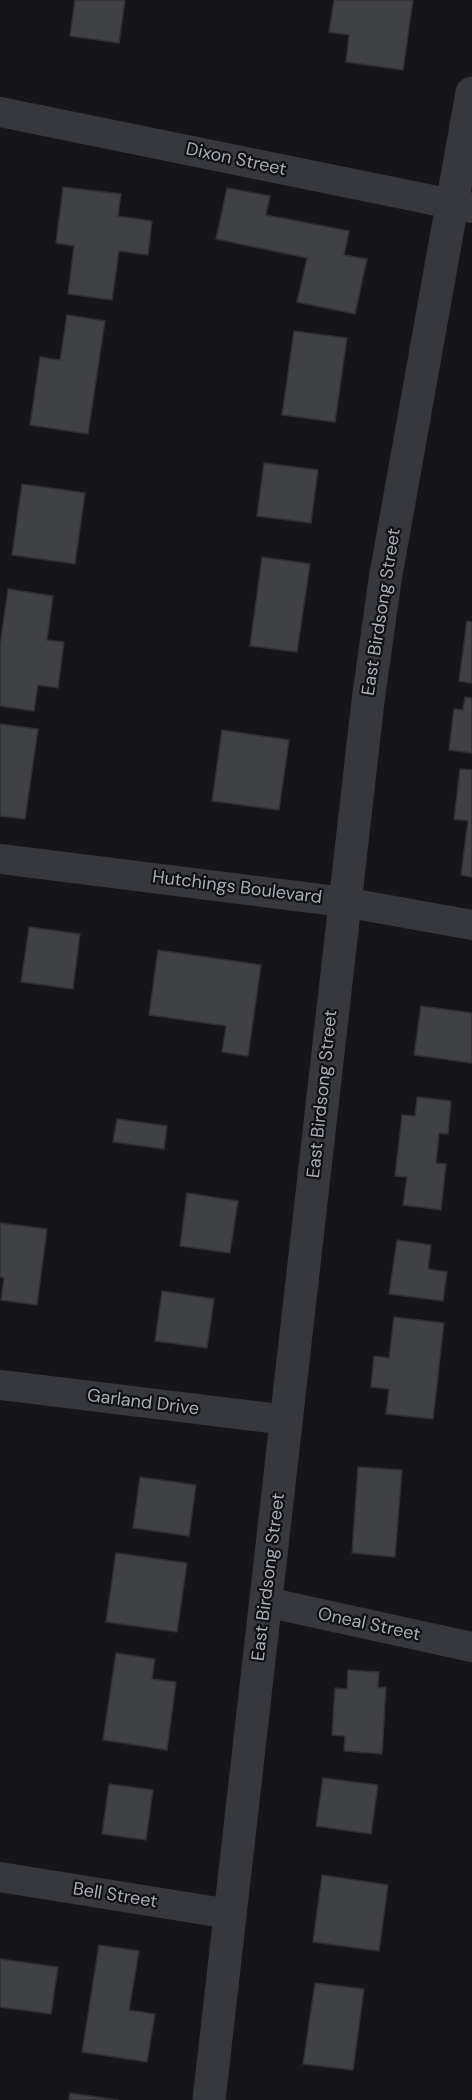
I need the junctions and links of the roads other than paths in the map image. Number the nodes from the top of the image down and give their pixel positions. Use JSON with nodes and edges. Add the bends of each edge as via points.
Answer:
{"nodes":[{"id":1,"x":472,"y":93,"type":"edge"},
{"id":2,"x":0,"y":112,"type":"edge"},
{"id":3,"x":462,"y":206,"type":"edge"},
{"id":4,"x":0,"y":859,"type":"edge"},
{"id":5,"x":344,"y":902,"type":"junction"},
{"id":6,"x":472,"y":925,"type":"edge"},
{"id":7,"x":0,"y":1385,"type":"edge"},
{"id":8,"x":287,"y":1420,"type":"junction"},
{"id":9,"x":266,"y":1602,"type":"junction"},
{"id":10,"x":472,"y":1647,"type":"edge"},
{"id":11,"x":0,"y":1877,"type":"edge"},
{"id":12,"x":230,"y":1914,"type":"junction"},
{"id":13,"x":209,"y":2100,"type":"edge"}],
"edges":[{"from":1,"to":3,"type":"street","name":"East Birdsong Street"},
{"from":2,"to":3,"type":"street","name":"Dixon Street"},
{"from":3,"to":5,"type":"street","name":"East Birdsong Street","via":[[376,635]]},
{"from":4,"to":5,"type":"street","name":"Hutchings Boulevard"},
{"from":5,"to":6,"type":"street","name":"Hutchings Boulevard"},
{"from":5,"to":8,"type":"street","name":"East Birdsong Street"},
{"from":7,"to":8,"type":"street","name":"Garland Drive"},
{"from":8,"to":9,"type":"street","name":"East Birdsong Street"},
{"from":9,"to":10,"type":"street","name":"Oneal Street"},
{"from":9,"to":12,"type":"street","name":"East Birdsong Street"},
{"from":11,"to":12,"type":"street","name":"Bell Street"},
{"from":12,"to":13,"type":"street","name":"East Birdsong Street"}]}
